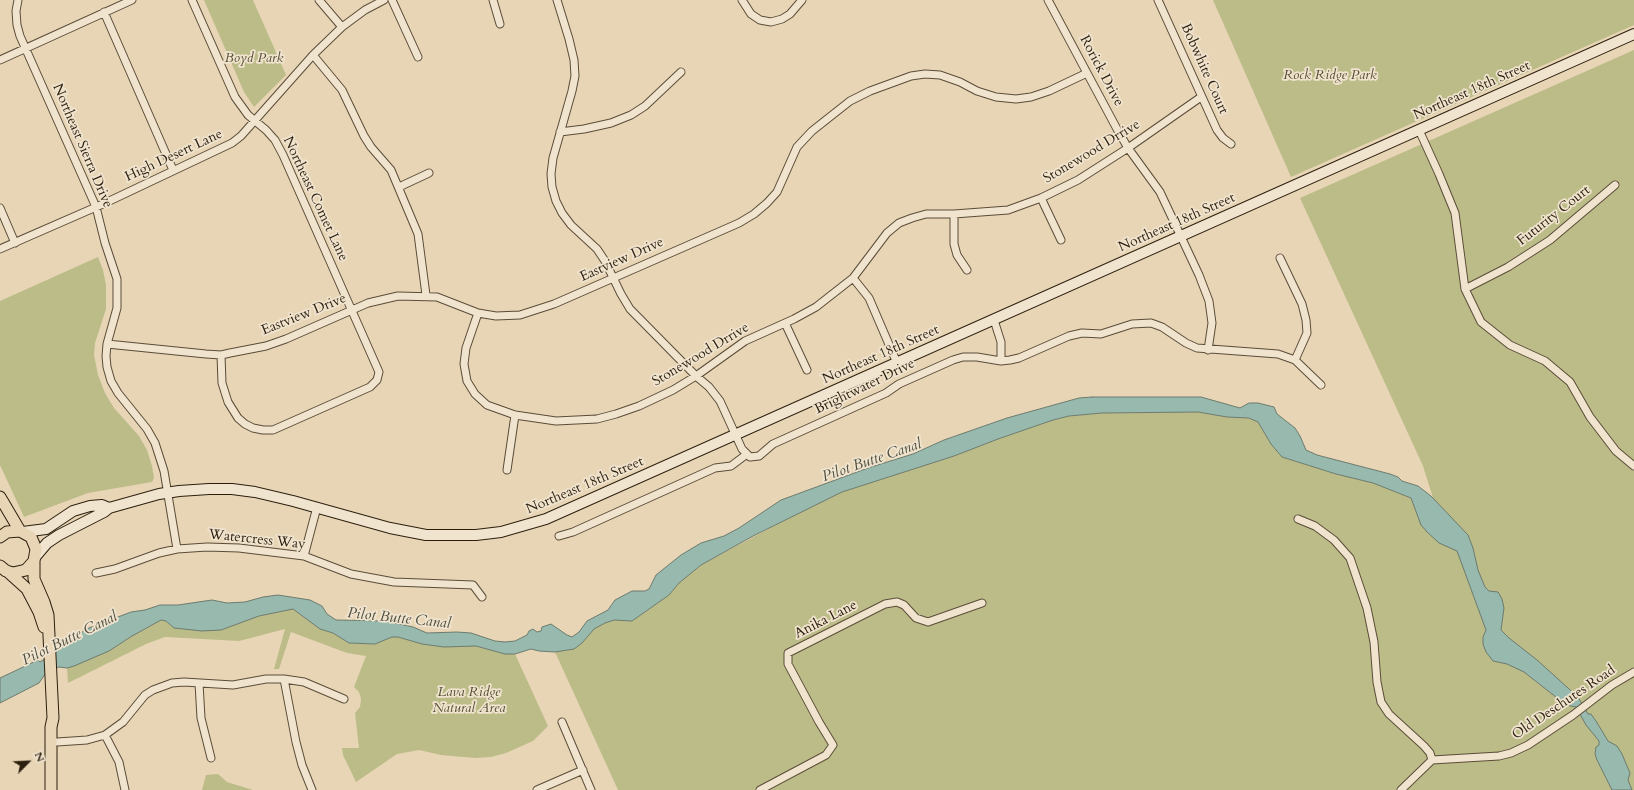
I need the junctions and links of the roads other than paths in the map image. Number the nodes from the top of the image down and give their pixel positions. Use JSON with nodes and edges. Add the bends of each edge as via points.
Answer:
{"nodes":[{"id":1,"x":18,"y":0,"type":"edge"},
{"id":2,"x":132,"y":0,"type":"edge"},
{"id":3,"x":192,"y":0,"type":"edge"},
{"id":4,"x":319,"y":0,"type":"edge"},
{"id":5,"x":384,"y":0,"type":"edge"},
{"id":6,"x":392,"y":0,"type":"edge"},
{"id":7,"x":493,"y":0,"type":"edge"},
{"id":8,"x":557,"y":0,"type":"edge"},
{"id":9,"x":742,"y":0,"type":"edge"},
{"id":10,"x":802,"y":0,"type":"edge"},
{"id":11,"x":1048,"y":0,"type":"edge"},
{"id":12,"x":1158,"y":0,"type":"edge"},
{"id":13,"x":104,"y":12,"type":"junction"},
{"id":14,"x":500,"y":24,"type":"dead end"},
{"id":15,"x":342,"y":27,"type":"junction"},
{"id":16,"x":1634,"y":34,"type":"edge"},
{"id":17,"x":26,"y":49,"type":"junction"},
{"id":18,"x":313,"y":55,"type":"junction"},
{"id":19,"x":418,"y":57,"type":"dead end"},
{"id":20,"x":0,"y":60,"type":"edge"},
{"id":21,"x":681,"y":72,"type":"dead end"},
{"id":22,"x":1087,"y":73,"type":"junction"},
{"id":23,"x":1202,"y":97,"type":"junction"},
{"id":24,"x":255,"y":121,"type":"junction"},
{"id":25,"x":1419,"y":130,"type":"junction"},
{"id":26,"x":560,"y":132,"type":"junction"},
{"id":27,"x":1231,"y":144,"type":"dead end"},
{"id":28,"x":1128,"y":148,"type":"junction"},
{"id":29,"x":173,"y":170,"type":"junction"},
{"id":30,"x":430,"y":173,"type":"dead end"},
{"id":31,"x":1615,"y":185,"type":"dead end"},
{"id":32,"x":399,"y":187,"type":"junction"},
{"id":33,"x":1041,"y":198,"type":"junction"},
{"id":34,"x":96,"y":207,"type":"junction"},
{"id":35,"x":0,"y":208,"type":"edge"},
{"id":36,"x":954,"y":214,"type":"junction"},
{"id":37,"x":1180,"y":236,"type":"junction"},
{"id":38,"x":1061,"y":240,"type":"dead end"},
{"id":39,"x":15,"y":243,"type":"junction"},
{"id":40,"x":0,"y":249,"type":"edge"},
{"id":41,"x":1280,"y":258,"type":"dead end"},
{"id":42,"x":967,"y":270,"type":"dead end"},
{"id":43,"x":613,"y":278,"type":"junction"},
{"id":44,"x":853,"y":278,"type":"junction"},
{"id":45,"x":1465,"y":289,"type":"junction"},
{"id":46,"x":426,"y":296,"type":"junction"},
{"id":47,"x":352,"y":310,"type":"junction"},
{"id":48,"x":478,"y":313,"type":"junction"},
{"id":49,"x":994,"y":320,"type":"junction"},
{"id":50,"x":785,"y":323,"type":"junction"},
{"id":51,"x":107,"y":344,"type":"junction"},
{"id":52,"x":1208,"y":350,"type":"junction"},
{"id":53,"x":221,"y":355,"type":"junction"},
{"id":54,"x":1296,"y":360,"type":"junction"},
{"id":55,"x":1001,"y":361,"type":"junction"},
{"id":56,"x":897,"y":363,"type":"junction"},
{"id":57,"x":807,"y":370,"type":"dead end"},
{"id":58,"x":696,"y":376,"type":"junction"},
{"id":59,"x":1321,"y":385,"type":"dead end"},
{"id":60,"x":516,"y":415,"type":"junction"},
{"id":61,"x":736,"y":435,"type":"junction"},
{"id":62,"x":747,"y":454,"type":"junction"},
{"id":63,"x":1634,"y":466,"type":"edge"},
{"id":64,"x":507,"y":470,"type":"dead end"},
{"id":65,"x":168,"y":493,"type":"junction"},
{"id":66,"x":0,"y":497,"type":"edge"},
{"id":67,"x":317,"y":507,"type":"junction"},
{"id":68,"x":110,"y":508,"type":"junction"},
{"id":69,"x":1298,"y":519,"type":"dead end"},
{"id":70,"x":22,"y":531,"type":"junction"},
{"id":71,"x":559,"y":536,"type":"dead end"},
{"id":72,"x":0,"y":537,"type":"edge"},
{"id":73,"x":177,"y":549,"type":"junction"},
{"id":74,"x":304,"y":556,"type":"junction"},
{"id":75,"x":35,"y":558,"type":"junction"},
{"id":76,"x":3,"y":569,"type":"edge"},
{"id":77,"x":96,"y":573,"type":"dead end"},
{"id":78,"x":482,"y":597,"type":"dead end"},
{"id":79,"x":982,"y":603,"type":"dead end"},
{"id":80,"x":48,"y":635,"type":"junction"},
{"id":81,"x":1634,"y":672,"type":"edge"},
{"id":82,"x":284,"y":679,"type":"junction"},
{"id":83,"x":199,"y":683,"type":"junction"},
{"id":84,"x":344,"y":699,"type":"dead end"},
{"id":85,"x":53,"y":718,"type":"junction"},
{"id":86,"x":562,"y":722,"type":"dead end"},
{"id":87,"x":105,"y":735,"type":"junction"},
{"id":88,"x":57,"y":742,"type":"junction"},
{"id":89,"x":211,"y":758,"type":"dead end"},
{"id":90,"x":1432,"y":760,"type":"junction"},
{"id":91,"x":583,"y":770,"type":"junction"},
{"id":92,"x":51,"y":790,"type":"edge"},
{"id":93,"x":58,"y":790,"type":"edge"},
{"id":94,"x":125,"y":790,"type":"edge"},
{"id":95,"x":312,"y":790,"type":"edge"},
{"id":96,"x":537,"y":790,"type":"edge"},
{"id":97,"x":591,"y":790,"type":"edge"},
{"id":98,"x":760,"y":790,"type":"edge"},
{"id":99,"x":1400,"y":790,"type":"edge"}],
"edges":[{"from":1,"to":17,"type":"street","name":"Northeast Sierra Drive","via":[[17,25]]},
{"from":2,"to":13,"type":"street"},
{"from":3,"to":24,"type":"street","name":"Northeast Comet Lane","via":[[235,97]]},
{"from":4,"to":15,"type":"street"},
{"from":5,"to":15,"type":"street","name":"High Desert Lane"},
{"from":6,"to":19,"type":"street"},
{"from":7,"to":14,"type":"street"},
{"from":8,"to":26,"type":"street","via":[[574,60],[575,76]]},
{"from":9,"to":10,"type":"street","via":[[751,14],[760,20],[771,22],[790,14]]},
{"from":11,"to":22,"type":"street","name":"Rorick Drive"},
{"from":12,"to":23,"type":"street","name":"Bobwhite Court"},
{"from":13,"to":17,"type":"street"},
{"from":13,"to":29,"type":"street"},
{"from":15,"to":18,"type":"street","name":"High Desert Lane"},
{"from":16,"to":25,"type":"main road","name":"Northeast 18th Street"},
{"from":17,"to":20,"type":"street"},
{"from":17,"to":34,"type":"street","name":"Northeast Sierra Drive"},
{"from":18,"to":24,"type":"street","name":"High Desert Lane"},
{"from":18,"to":32,"type":"street","via":[[342,90],[364,136],[391,170]]},
{"from":21,"to":26,"type":"street","via":[[645,106],[630,115],[611,123]]},
{"from":22,"to":28,"type":"street","name":"Rorick Drive"},
{"from":22,"to":43,"type":"street","name":"Eastview Drive","via":[[1049,91],[1016,99],[996,98],[940,75],[925,74],[905,77],[870,91],[850,102],[812,131],[797,147],[777,192],[754,214]]},
{"from":23,"to":27,"type":"street","name":"Bobwhite Court","via":[[1217,130]]},
{"from":23,"to":28,"type":"street","name":"Stonewood Drrive"},
{"from":24,"to":29,"type":"street","name":"High Desert Lane","via":[[232,143]]},
{"from":24,"to":47,"type":"street","name":"Northeast Comet Lane","via":[[275,140],[283,155]]},
{"from":25,"to":37,"type":"main road","name":"Northeast 18th Street"},
{"from":25,"to":45,"type":"street","via":[[1455,213]]},
{"from":26,"to":43,"type":"street","via":[[551,174],[556,201],[571,225],[605,261]]},
{"from":28,"to":33,"type":"street","name":"Stonewood Drrive","via":[[1078,180]]},
{"from":28,"to":37,"type":"street","name":"Rorick Drive","via":[[1160,192]]},
{"from":29,"to":34,"type":"street","name":"High Desert Lane"},
{"from":30,"to":32,"type":"street"},
{"from":31,"to":45,"type":"street","name":"Futurity Court","via":[[1550,240]]},
{"from":32,"to":46,"type":"street","via":[[418,234]]},
{"from":33,"to":36,"type":"street","name":"Stonewood Drrive","via":[[1008,210]]},
{"from":33,"to":38,"type":"street"},
{"from":34,"to":39,"type":"street","name":"High Desert Lane"},
{"from":34,"to":51,"type":"street","name":"Northeast Sierra Drive","via":[[118,288],[117,308]]},
{"from":35,"to":39,"type":"street"},
{"from":36,"to":42,"type":"street","via":[[954,244],[957,255]]},
{"from":36,"to":44,"type":"street","name":"Stonewood Drrive","via":[[926,214],[899,223],[887,233]]},
{"from":37,"to":49,"type":"main road","name":"Northeast 18th Street"},
{"from":37,"to":52,"type":"street","name":"Rorick Drive","via":[[1209,301],[1212,323]]},
{"from":39,"to":40,"type":"street","name":"High Desert Lane"},
{"from":41,"to":54,"type":"street","via":[[1302,304],[1306,320],[1307,333]]},
{"from":43,"to":48,"type":"street","name":"Eastview Drive","via":[[539,310],[520,315],[496,316]]},
{"from":43,"to":58,"type":"street","via":[[630,309]]},
{"from":44,"to":50,"type":"street","name":"Stonewood Drrive","via":[[816,307]]},
{"from":44,"to":56,"type":"street","via":[[869,298]]},
{"from":45,"to":63,"type":"street","via":[[1481,322],[1510,345],[1545,361],[1570,382],[1590,417],[1612,446]]},
{"from":46,"to":47,"type":"street","name":"Eastview Drive","via":[[381,299]]},
{"from":46,"to":48,"type":"street","name":"Eastview Drive","via":[[444,299]]},
{"from":47,"to":53,"type":"street","name":"Eastview Drive","via":[[279,341]]},
{"from":47,"to":53,"type":"street","name":"Northeast Comet Lane","via":[[377,366],[377,380],[370,386],[273,430],[253,428],[238,418],[223,388]]},
{"from":48,"to":60,"type":"street","name":"Stonewood Drrive","via":[[466,348],[464,364],[467,381],[475,394],[487,405]]},
{"from":49,"to":55,"type":"street","via":[[1001,342]]},
{"from":49,"to":56,"type":"main road","name":"Northeast 18th Street"},
{"from":50,"to":57,"type":"street"},
{"from":50,"to":58,"type":"street","name":"Stonewood Drrive","via":[[746,341]]},
{"from":51,"to":53,"type":"street","name":"Eastview Drive"},
{"from":51,"to":65,"type":"street","name":"Northeast Sierra Drive","via":[[107,366],[111,381],[155,443]]},
{"from":52,"to":54,"type":"street","name":"Brightwater Drive","via":[[1278,354]]},
{"from":52,"to":55,"type":"street","name":"Brightwater Drive","via":[[1186,343],[1162,327],[1141,323],[1101,334],[1082,333],[1069,336],[1019,358]]},
{"from":54,"to":59,"type":"street","name":"Brightwater Drive"},
{"from":55,"to":62,"type":"street","name":"Brightwater Drive","via":[[977,357],[953,360],[774,444],[759,456]]},
{"from":56,"to":61,"type":"main road","name":"Northeast 18th Street"},
{"from":58,"to":60,"type":"street","name":"Stonewood Drrive","via":[[659,397],[603,418],[556,421]]},
{"from":58,"to":61,"type":"street","via":[[720,401]]},
{"from":60,"to":64,"type":"street"},
{"from":61,"to":62,"type":"street"},
{"from":61,"to":67,"type":"main road","name":"Northeast 18th Street","via":[[546,519],[500,532],[468,536],[426,535],[390,528]]},
{"from":62,"to":71,"type":"street","name":"Brightwater Drive","via":[[731,466],[715,468]]},
{"from":65,"to":67,"type":"main road","name":"Northeast 18th Street","via":[[209,489],[255,492]]},
{"from":65,"to":68,"type":"main road","name":"Northeast 18th Street"},
{"from":65,"to":73,"type":"street","name":"Northeast Sierra Drive"},
{"from":66,"to":70,"type":"highway"},
{"from":67,"to":74,"type":"street"},
{"from":68,"to":70,"type":"main road","name":"Northeast 18th Street","via":[[102,505],[90,506],[73,511],[46,529]]},
{"from":68,"to":75,"type":"main road","name":"Northeast 18th Street","via":[[47,543]]},
{"from":69,"to":90,"type":"street","via":[[1315,526],[1334,540],[1350,558],[1367,608],[1381,702],[1389,714],[1424,746]]},
{"from":70,"to":72,"type":"highway","via":[[7,532]]},
{"from":70,"to":75,"type":"highway","via":[[35,543]]},
{"from":73,"to":74,"type":"street","name":"Watercress Way","via":[[239,548]]},
{"from":73,"to":77,"type":"street","name":"Watercress Way"},
{"from":74,"to":78,"type":"street","name":"Watercress Way","via":[[351,574],[394,582],[473,585]]},
{"from":75,"to":76,"type":"highway","via":[[31,566],[20,572]]},
{"from":75,"to":80,"type":"highway","via":[[34,579],[46,607]]},
{"from":76,"to":80,"type":"highway","via":[[27,590]]},
{"from":79,"to":98,"type":"street","name":"Anika Lane","via":[[928,622],[916,618],[904,605],[897,602],[885,604],[788,653],[788,664],[833,745],[826,755]]},
{"from":80,"to":85,"type":"highway"},
{"from":81,"to":90,"type":"street","name":"Old Deschutes Road","via":[[1528,745],[1511,753],[1488,758]]},
{"from":82,"to":83,"type":"street","via":[[266,679],[233,686]]},
{"from":82,"to":84,"type":"street","via":[[304,682]]},
{"from":82,"to":95,"type":"street","via":[[302,766]]},
{"from":83,"to":87,"type":"street","via":[[172,683],[153,690],[138,702],[123,722]]},
{"from":83,"to":89,"type":"street","via":[[201,718]]},
{"from":85,"to":88,"type":"highway","via":[[57,727]]},
{"from":85,"to":92,"type":"highway"},
{"from":86,"to":91,"type":"street"},
{"from":87,"to":88,"type":"street","via":[[87,740]]},
{"from":87,"to":94,"type":"street","via":[[119,762]]},
{"from":88,"to":93,"type":"highway"},
{"from":90,"to":99,"type":"street"},
{"from":91,"to":96,"type":"street"},
{"from":91,"to":97,"type":"street"}]}
